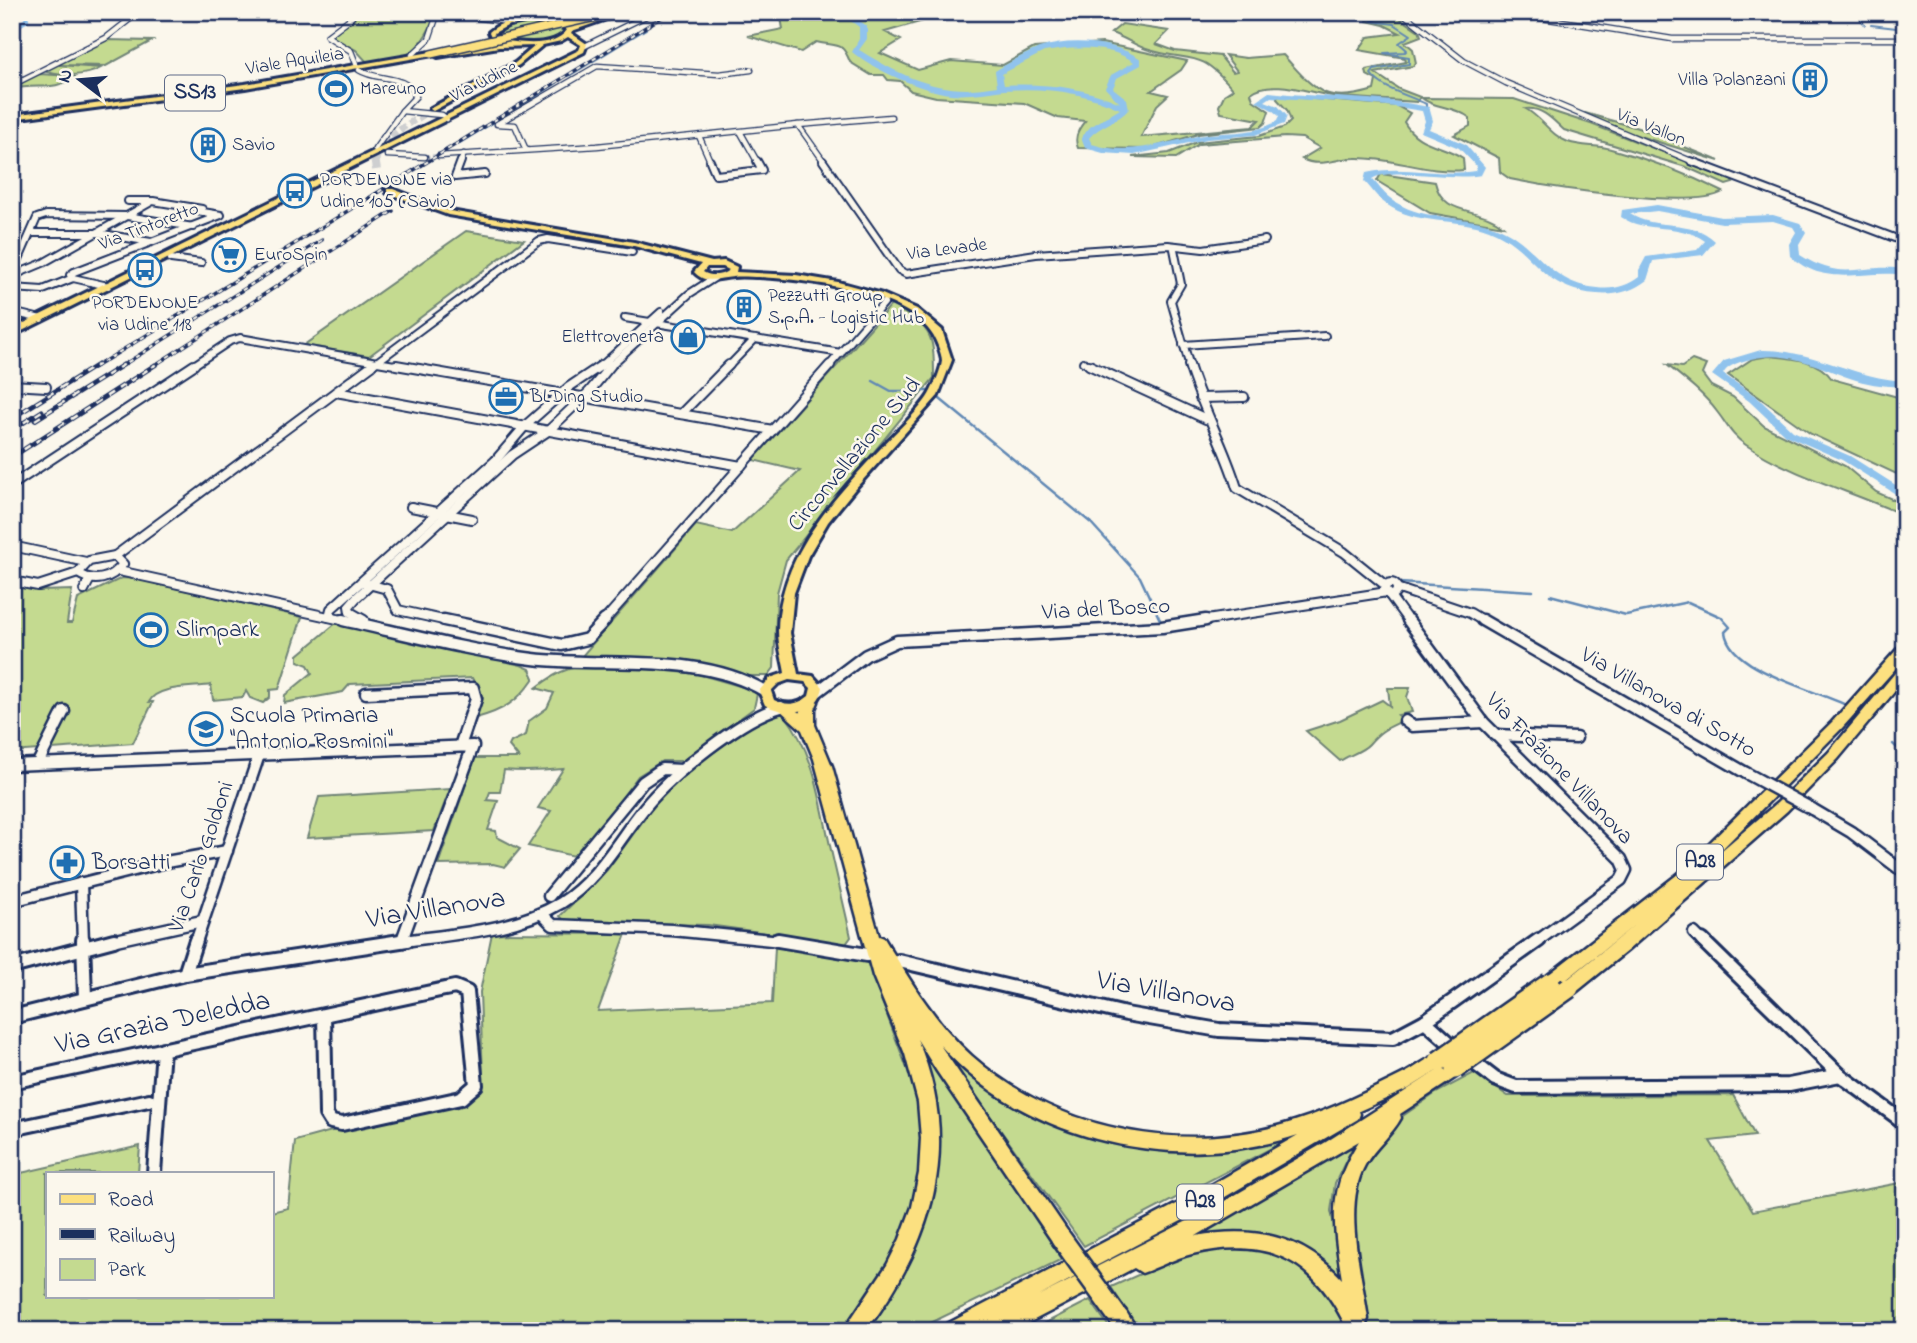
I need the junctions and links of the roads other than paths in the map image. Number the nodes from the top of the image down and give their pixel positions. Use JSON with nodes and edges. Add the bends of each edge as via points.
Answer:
{"nodes":[{"id":1,"x":139,"y":12,"type":"edge"},
{"id":2,"x":375,"y":12,"type":"edge"},
{"id":3,"x":410,"y":12,"type":"edge"},
{"id":4,"x":624,"y":12,"type":"edge"},
{"id":5,"x":1401,"y":12,"type":"edge"},
{"id":6,"x":1506,"y":12,"type":"edge"},
{"id":7,"x":438,"y":13,"type":"edge"},
{"id":8,"x":612,"y":13,"type":"edge"},
{"id":9,"x":653,"y":13,"type":"edge"},
{"id":10,"x":351,"y":15,"type":"edge"},
{"id":11,"x":491,"y":21,"type":"junction"},
{"id":12,"x":555,"y":22,"type":"junction"},
{"id":13,"x":514,"y":23,"type":"junction"},
{"id":14,"x":498,"y":27,"type":"junction"},
{"id":15,"x":569,"y":32,"type":"junction"},
{"id":16,"x":491,"y":35,"type":"junction"},
{"id":17,"x":1905,"y":41,"type":"edge"},
{"id":18,"x":548,"y":42,"type":"junction"},
{"id":19,"x":581,"y":43,"type":"junction"},
{"id":20,"x":518,"y":44,"type":"junction"},
{"id":21,"x":532,"y":50,"type":"junction"},
{"id":22,"x":412,"y":55,"type":"dead end"},
{"id":23,"x":378,"y":65,"type":"junction"},
{"id":24,"x":751,"y":70,"type":"dead end"},
{"id":25,"x":12,"y":85,"type":"edge"},
{"id":26,"x":402,"y":111,"type":"junction"},
{"id":27,"x":430,"y":112,"type":"junction"},
{"id":28,"x":12,"y":117,"type":"edge"},
{"id":29,"x":445,"y":117,"type":"junction"},
{"id":30,"x":891,"y":117,"type":"dead end"},
{"id":31,"x":431,"y":123,"type":"junction"},
{"id":32,"x":798,"y":125,"type":"junction"},
{"id":33,"x":741,"y":133,"type":"junction"},
{"id":34,"x":699,"y":136,"type":"junction"},
{"id":35,"x":526,"y":150,"type":"junction"},
{"id":36,"x":464,"y":154,"type":"junction"},
{"id":37,"x":379,"y":155,"type":"junction"},
{"id":38,"x":439,"y":156,"type":"tunnel mouth"},
{"id":39,"x":425,"y":157,"type":"tunnel mouth"},
{"id":40,"x":349,"y":168,"type":"joint"},
{"id":41,"x":485,"y":174,"type":"dead end"},
{"id":42,"x":390,"y":191,"type":"tunnel mouth"},
{"id":43,"x":128,"y":201,"type":"dead end"},
{"id":44,"x":153,"y":201,"type":"junction"},
{"id":45,"x":127,"y":216,"type":"junction"},
{"id":46,"x":193,"y":227,"type":"junction"},
{"id":47,"x":31,"y":233,"type":"junction"},
{"id":48,"x":97,"y":233,"type":"junction"},
{"id":49,"x":1265,"y":240,"type":"dead end"},
{"id":50,"x":152,"y":242,"type":"junction"},
{"id":51,"x":1905,"y":242,"type":"edge"},
{"id":52,"x":185,"y":249,"type":"joint"},
{"id":53,"x":1174,"y":249,"type":"junction"},
{"id":54,"x":632,"y":252,"type":"dead end"},
{"id":55,"x":173,"y":257,"type":"junction"},
{"id":56,"x":681,"y":258,"type":"junction"},
{"id":57,"x":201,"y":263,"type":"dead end"},
{"id":58,"x":154,"y":264,"type":"joint"},
{"id":59,"x":710,"y":264,"type":"junction"},
{"id":60,"x":700,"y":272,"type":"junction"},
{"id":61,"x":732,"y":272,"type":"junction"},
{"id":62,"x":12,"y":276,"type":"edge"},
{"id":63,"x":73,"y":278,"type":"junction"},
{"id":64,"x":714,"y":278,"type":"junction"},
{"id":65,"x":108,"y":286,"type":"junction"},
{"id":66,"x":12,"y":288,"type":"edge"},
{"id":67,"x":884,"y":303,"type":"dead end"},
{"id":68,"x":12,"y":312,"type":"edge"},
{"id":69,"x":625,"y":318,"type":"dead end"},
{"id":70,"x":41,"y":319,"type":"junction"},
{"id":71,"x":653,"y":323,"type":"junction"},
{"id":72,"x":12,"y":333,"type":"edge"},
{"id":73,"x":1325,"y":336,"type":"dead end"},
{"id":74,"x":754,"y":339,"type":"junction"},
{"id":75,"x":1183,"y":345,"type":"junction"},
{"id":76,"x":841,"y":353,"type":"junction"},
{"id":77,"x":378,"y":361,"type":"junction"},
{"id":78,"x":1083,"y":362,"type":"dead end"},
{"id":79,"x":12,"y":385,"type":"edge"},
{"id":80,"x":46,"y":387,"type":"dead end"},
{"id":81,"x":336,"y":392,"type":"junction"},
{"id":82,"x":563,"y":393,"type":"junction"},
{"id":83,"x":584,"y":397,"type":"junction"},
{"id":84,"x":1244,"y":397,"type":"dead end"},
{"id":85,"x":1199,"y":398,"type":"junction"},
{"id":86,"x":681,"y":414,"type":"junction"},
{"id":87,"x":1206,"y":419,"type":"junction"},
{"id":88,"x":525,"y":426,"type":"junction"},
{"id":89,"x":548,"y":430,"type":"junction"},
{"id":90,"x":773,"y":430,"type":"junction"},
{"id":91,"x":741,"y":466,"type":"junction"},
{"id":92,"x":12,"y":485,"type":"edge"},
{"id":93,"x":411,"y":507,"type":"dead end"},
{"id":94,"x":443,"y":513,"type":"junction"},
{"id":95,"x":472,"y":519,"type":"dead end"},
{"id":96,"x":12,"y":546,"type":"edge"},
{"id":97,"x":116,"y":556,"type":"junction"},
{"id":98,"x":86,"y":562,"type":"junction"},
{"id":99,"x":119,"y":571,"type":"junction"},
{"id":100,"x":78,"y":573,"type":"junction"},
{"id":101,"x":90,"y":579,"type":"junction"},
{"id":102,"x":12,"y":581,"type":"edge"},
{"id":103,"x":366,"y":583,"type":"junction"},
{"id":104,"x":1399,"y":589,"type":"joint"},
{"id":105,"x":84,"y":590,"type":"dead end"},
{"id":106,"x":1387,"y":590,"type":"junction"},
{"id":107,"x":339,"y":601,"type":"junction"},
{"id":108,"x":349,"y":606,"type":"junction"},
{"id":109,"x":305,"y":612,"type":"junction"},
{"id":110,"x":329,"y":617,"type":"junction"},
{"id":111,"x":443,"y":642,"type":"junction"},
{"id":112,"x":1905,"y":649,"type":"edge"},
{"id":113,"x":1897,"y":671,"type":"edge"},
{"id":114,"x":783,"y":678,"type":"junction"},
{"id":115,"x":745,"y":681,"type":"junction"},
{"id":116,"x":813,"y":691,"type":"junction"},
{"id":117,"x":366,"y":693,"type":"dead end"},
{"id":118,"x":766,"y":695,"type":"junction"},
{"id":119,"x":783,"y":708,"type":"junction"},
{"id":120,"x":64,"y":711,"type":"dead end"},
{"id":121,"x":757,"y":716,"type":"junction"},
{"id":122,"x":1405,"y":722,"type":"dead end"},
{"id":123,"x":1483,"y":722,"type":"junction"},
{"id":124,"x":810,"y":729,"type":"junction"},
{"id":125,"x":1495,"y":735,"type":"junction"},
{"id":126,"x":1576,"y":738,"type":"dead end"},
{"id":127,"x":461,"y":743,"type":"junction"},
{"id":128,"x":259,"y":755,"type":"junction"},
{"id":129,"x":38,"y":763,"type":"junction"},
{"id":130,"x":12,"y":765,"type":"edge"},
{"id":131,"x":682,"y":770,"type":"junction"},
{"id":132,"x":227,"y":851,"type":"junction"},
{"id":133,"x":1905,"y":873,"type":"edge"},
{"id":134,"x":80,"y":883,"type":"junction"},
{"id":135,"x":549,"y":896,"type":"dead end"},
{"id":136,"x":12,"y":901,"type":"edge"},
{"id":137,"x":542,"y":914,"type":"junction"},
{"id":138,"x":202,"y":921,"type":"junction"},
{"id":139,"x":867,"y":922,"type":"junction"},
{"id":140,"x":1694,"y":933,"type":"dead end"},
{"id":141,"x":402,"y":940,"type":"junction"},
{"id":142,"x":83,"y":949,"type":"junction"},
{"id":143,"x":867,"y":955,"type":"dead end"},
{"id":144,"x":899,"y":961,"type":"dead end"},
{"id":145,"x":12,"y":967,"type":"edge"},
{"id":146,"x":185,"y":974,"type":"junction"},
{"id":147,"x":85,"y":998,"type":"junction"},
{"id":148,"x":324,"y":1015,"type":"junction"},
{"id":149,"x":12,"y":1017,"type":"edge"},
{"id":150,"x":1425,"y":1021,"type":"junction"},
{"id":151,"x":163,"y":1049,"type":"junction"},
{"id":152,"x":1447,"y":1065,"type":"junction"},
{"id":153,"x":1840,"y":1075,"type":"junction"},
{"id":154,"x":1408,"y":1079,"type":"junction"},
{"id":155,"x":12,"y":1082,"type":"edge"},
{"id":156,"x":1427,"y":1087,"type":"junction"},
{"id":157,"x":149,"y":1100,"type":"dead end"},
{"id":158,"x":1905,"y":1122,"type":"edge"},
{"id":159,"x":12,"y":1129,"type":"edge"},
{"id":160,"x":154,"y":1172,"type":"edge"},
{"id":161,"x":1123,"y":1324,"type":"edge"},
{"id":162,"x":853,"y":1331,"type":"edge"},
{"id":163,"x":954,"y":1331,"type":"edge"},
{"id":164,"x":992,"y":1331,"type":"edge"},
{"id":165,"x":1006,"y":1331,"type":"edge"}],
"edges":[{"from":1,"to":25,"type":"street","via":[[106,38]]},
{"from":2,"to":10,"type":"street"},
{"from":3,"to":7,"type":"street"},
{"from":4,"to":15,"type":"main road"},
{"from":5,"to":51,"type":"street","name":"Via Vallon","via":[[1464,61],[1509,84],[1664,151]]},
{"from":6,"to":17,"type":"street","via":[[1672,39]]},
{"from":7,"to":11,"type":"street"},
{"from":7,"to":22,"type":"street","via":[[429,39]]},
{"from":8,"to":12,"type":"main road"},
{"from":8,"to":23,"type":"main road","name":"Viale Aquileia","number":"SS13","bridge":true},
{"from":9,"to":19,"type":"street","name":"Via Udine","via":[[593,44]]},
{"from":10,"to":26,"type":"street","via":[[327,36],[352,53],[365,75],[401,81],[413,90],[416,96]]},
{"from":11,"to":13,"type":"street"},
{"from":11,"to":14,"type":"street"},
{"from":12,"to":13,"type":"main road"},
{"from":12,"to":15,"type":"main road","via":[[566,25]]},
{"from":13,"to":14,"type":"main road"},
{"from":14,"to":16,"type":"main road"},
{"from":15,"to":18,"type":"main road"},
{"from":15,"to":19,"type":"main road"},
{"from":16,"to":20,"type":"main road"},
{"from":16,"to":23,"type":"main road"},
{"from":18,"to":19,"type":"main road","name":"Via Udine"},
{"from":18,"to":20,"type":"main road"},
{"from":18,"to":21,"type":"main road"},
{"from":19,"to":29,"type":"main road","name":"Via Udine","via":[[538,75]]},
{"from":20,"to":21,"type":"main road"},
{"from":20,"to":23,"type":"main road"},
{"from":21,"to":27,"type":"main road","via":[[517,64]]},
{"from":23,"to":28,"type":"main road","name":"Viale Aquileia","number":"SS13"},
{"from":24,"to":35,"type":"street","via":[[719,74],[597,66],[497,124],[515,125]]},
{"from":26,"to":27,"type":"street"},
{"from":26,"to":37,"type":"street","via":[[393,120]]},
{"from":27,"to":29,"type":"street"},
{"from":27,"to":31,"type":"street"},
{"from":29,"to":31,"type":"main road","name":"Via Udine"},
{"from":30,"to":32,"type":"street"},
{"from":31,"to":37,"type":"main road","name":"Via Udine"},
{"from":32,"to":33,"type":"street"},
{"from":32,"to":53,"type":"street","name":"Via Levade","via":[[903,273],[1036,254],[1168,245]]},
{"from":33,"to":34,"type":"street"},
{"from":33,"to":34,"type":"street","via":[[762,170],[716,175]]},
{"from":34,"to":35,"type":"street"},
{"from":35,"to":36,"type":"street"},
{"from":36,"to":38,"type":"street"},
{"from":36,"to":41,"type":"street","via":[[455,177]]},
{"from":37,"to":39,"type":"street"},
{"from":37,"to":40,"type":"main road"},
{"from":40,"to":52,"type":"main road"},
{"from":42,"to":56,"type":"main road","via":[[448,213],[634,244]]},
{"from":43,"to":44,"type":"street"},
{"from":44,"to":45,"type":"street"},
{"from":44,"to":46,"type":"street","name":"Via Tintoretto","via":[[221,215]]},
{"from":45,"to":46,"type":"street"},
{"from":45,"to":47,"type":"street","via":[[37,218]]},
{"from":45,"to":48,"type":"street"},
{"from":46,"to":50,"type":"street","name":"Via Tintoretto"},
{"from":47,"to":48,"type":"street"},
{"from":47,"to":62,"type":"street"},
{"from":48,"to":50,"type":"street"},
{"from":48,"to":62,"type":"street"},
{"from":49,"to":53,"type":"street"},
{"from":50,"to":63,"type":"street","name":"Via Tintoretto","via":[[74,272]]},
{"from":52,"to":55,"type":"main road"},
{"from":53,"to":75,"type":"street","name":"Via Frazione Villanova","via":[[1181,284],[1171,302]]},
{"from":54,"to":77,"type":"street","via":[[539,241]]},
{"from":55,"to":57,"type":"street"},
{"from":55,"to":58,"type":"main road"},
{"from":56,"to":59,"type":"main road"},
{"from":56,"to":60,"type":"main road"},
{"from":58,"to":65,"type":"main road"},
{"from":59,"to":60,"type":"main road"},
{"from":59,"to":61,"type":"main road","via":[[728,264]]},
{"from":60,"to":64,"type":"main road"},
{"from":60,"to":71,"type":"street","via":[[697,282]]},
{"from":61,"to":64,"type":"main road"},
{"from":61,"to":114,"type":"main road","name":"Circonvallazione Sud","via":[[844,286],[890,299],[929,323],[946,343],[949,355],[945,379],[935,394],[802,552],[785,612],[783,638],[788,661]]},
{"from":63,"to":65,"type":"street"},
{"from":63,"to":66,"type":"street","name":"Via Tintoretto","via":[[43,290]]},
{"from":64,"to":71,"type":"street"},
{"from":65,"to":70,"type":"main road"},
{"from":67,"to":76,"type":"street"},
{"from":68,"to":70,"type":"street"},
{"from":69,"to":71,"type":"street"},
{"from":70,"to":72,"type":"main road"},
{"from":71,"to":74,"type":"street"},
{"from":71,"to":82,"type":"street"},
{"from":71,"to":83,"type":"street"},
{"from":73,"to":75,"type":"street"},
{"from":74,"to":76,"type":"street"},
{"from":74,"to":86,"type":"street"},
{"from":75,"to":85,"type":"street","name":"Via Frazione Villanova"},
{"from":76,"to":90,"type":"street"},
{"from":77,"to":81,"type":"street"},
{"from":77,"to":82,"type":"street"},
{"from":77,"to":92,"type":"street","via":[[251,338],[230,341]]},
{"from":78,"to":87,"type":"street"},
{"from":79,"to":80,"type":"street"},
{"from":81,"to":88,"type":"street"},
{"from":81,"to":97,"type":"street"},
{"from":82,"to":83,"type":"street"},
{"from":82,"to":88,"type":"street"},
{"from":83,"to":86,"type":"street"},
{"from":83,"to":89,"type":"street"},
{"from":84,"to":85,"type":"street"},
{"from":85,"to":87,"type":"street","name":"Via Frazione Villanova"},
{"from":86,"to":90,"type":"street"},
{"from":87,"to":106,"type":"street","name":"Via Frazione Villanova","via":[[1227,455],[1237,488],[1344,552]]},
{"from":88,"to":89,"type":"street"},
{"from":88,"to":94,"type":"street"},
{"from":89,"to":91,"type":"street"},
{"from":89,"to":94,"type":"street"},
{"from":90,"to":91,"type":"street"},
{"from":91,"to":103,"type":"street","via":[[592,635],[579,643],[551,644],[398,610],[387,589]]},
{"from":93,"to":94,"type":"street"},
{"from":94,"to":95,"type":"street"},
{"from":94,"to":103,"type":"street"},
{"from":96,"to":98,"type":"street"},
{"from":97,"to":98,"type":"street"},
{"from":97,"to":99,"type":"street","via":[[123,564]]},
{"from":98,"to":100,"type":"street"},
{"from":99,"to":101,"type":"street"},
{"from":99,"to":109,"type":"street"},
{"from":100,"to":101,"type":"street"},
{"from":100,"to":102,"type":"street","via":[[38,586]]},
{"from":101,"to":105,"type":"street"},
{"from":103,"to":107,"type":"street"},
{"from":103,"to":108,"type":"street"},
{"from":104,"to":106,"type":"street","name":"Via del Bosco"},
{"from":104,"to":133,"type":"street","name":"Via Villanova di Sotto","bridge":true,"via":[[1470,613],[1851,832]]},
{"from":106,"to":116,"type":"street","name":"Via del Bosco","via":[[1162,627],[897,641],[874,650]]},
{"from":106,"to":123,"type":"street","name":"Via Frazione Villanova"},
{"from":107,"to":109,"type":"street"},
{"from":107,"to":110,"type":"street"},
{"from":108,"to":110,"type":"street"},
{"from":108,"to":111,"type":"street","via":[[352,616]]},
{"from":109,"to":110,"type":"street"},
{"from":110,"to":111,"type":"street"},
{"from":111,"to":115,"type":"street","via":[[555,661],[690,668]]},
{"from":112,"to":113,"type":"highway","number":"A28"},
{"from":113,"to":152,"type":"highway","number":"A28","bridge":true,"via":[[1684,878]]},
{"from":113,"to":152,"type":"highway","number":"A28","bridge":true,"via":[[1833,756],[1782,807],[1569,988]]},
{"from":114,"to":115,"type":"street"},
{"from":114,"to":116,"type":"main road"},
{"from":114,"to":118,"type":"main road"},
{"from":115,"to":118,"type":"street"},
{"from":116,"to":119,"type":"main road"},
{"from":116,"to":124,"type":"highway","via":[[807,710]]},
{"from":117,"to":127,"type":"street","via":[[473,688],[476,699]]},
{"from":118,"to":119,"type":"main road"},
{"from":118,"to":121,"type":"street"},
{"from":119,"to":121,"type":"street"},
{"from":119,"to":124,"type":"highway"},
{"from":120,"to":129,"type":"street"},
{"from":121,"to":131,"type":"street"},
{"from":122,"to":123,"type":"street","via":[[1412,726]]},
{"from":123,"to":125,"type":"street","name":"Via Frazione Villanova"},
{"from":124,"to":139,"type":"highway"},
{"from":125,"to":126,"type":"street"},
{"from":125,"to":150,"type":"street","name":"Via Frazione Villanova","via":[[1621,859],[1626,870],[1621,880]]},
{"from":127,"to":128,"type":"street"},
{"from":127,"to":141,"type":"street","via":[[473,746],[472,751]]},
{"from":128,"to":129,"type":"street"},
{"from":128,"to":132,"type":"street","name":"Via Carlo Goldoni"},
{"from":129,"to":130,"type":"street"},
{"from":131,"to":135,"type":"street","via":[[662,769],[635,789],[568,880]]},
{"from":131,"to":137,"type":"street","via":[[650,802],[596,876]]},
{"from":132,"to":134,"type":"street"},
{"from":132,"to":138,"type":"street","name":"Via Carlo Goldoni"},
{"from":134,"to":136,"type":"street"},
{"from":134,"to":142,"type":"street"},
{"from":137,"to":141,"type":"street","name":"Via Villanova","via":[[503,926]]},
{"from":137,"to":143,"type":"street","via":[[553,925],[572,928],[722,933]]},
{"from":138,"to":142,"type":"street"},
{"from":138,"to":146,"type":"street","name":"Via Carlo Goldoni"},
{"from":139,"to":154,"type":"highway","via":[[924,1015],[966,1061],[988,1080],[1042,1112],[1107,1133],[1192,1144],[1250,1139],[1291,1130]]},
{"from":139,"to":161,"type":"highway","bridge":true,"via":[[909,1010]]},
{"from":139,"to":162,"type":"highway","via":[[883,980],[919,1069],[930,1150],[925,1199],[906,1252]]},
{"from":140,"to":153,"type":"street"},
{"from":141,"to":146,"type":"street","name":"Via Villanova"},
{"from":142,"to":145,"type":"street"},
{"from":142,"to":147,"type":"street"},
{"from":144,"to":150,"type":"street","name":"Via Villanova","via":[[1126,1014],[1219,1030],[1392,1038]]},
{"from":146,"to":147,"type":"street","name":"Via Villanova"},
{"from":147,"to":149,"type":"street","name":"Via Villanova"},
{"from":148,"to":148,"type":"street","name":"Via Grazia Deledda","via":[[326,1114],[331,1122],[342,1124],[461,1098],[476,1085],[465,990],[449,988]]},
{"from":148,"to":151,"type":"street","name":"Via Grazia Deledda"},
{"from":150,"to":153,"type":"street","via":[[1495,1079],[1516,1087],[1789,1085]]},
{"from":151,"to":155,"type":"street","name":"Via Grazia Deledda"},
{"from":151,"to":160,"type":"street"},
{"from":152,"to":154,"type":"highway","number":"A28"},
{"from":152,"to":156,"type":"highway","number":"A28"},
{"from":153,"to":158,"type":"street"},
{"from":154,"to":163,"type":"highway","number":"A28","via":[[1201,1201]]},
{"from":156,"to":164,"type":"highway","number":"A28","via":[[1218,1214]]},
{"from":156,"to":165,"type":"highway","via":[[1379,1129],[1349,1175],[1343,1210],[1359,1331],[1347,1305],[1323,1273],[1278,1246],[1241,1239],[1172,1250]]},
{"from":157,"to":159,"type":"street"}]}
